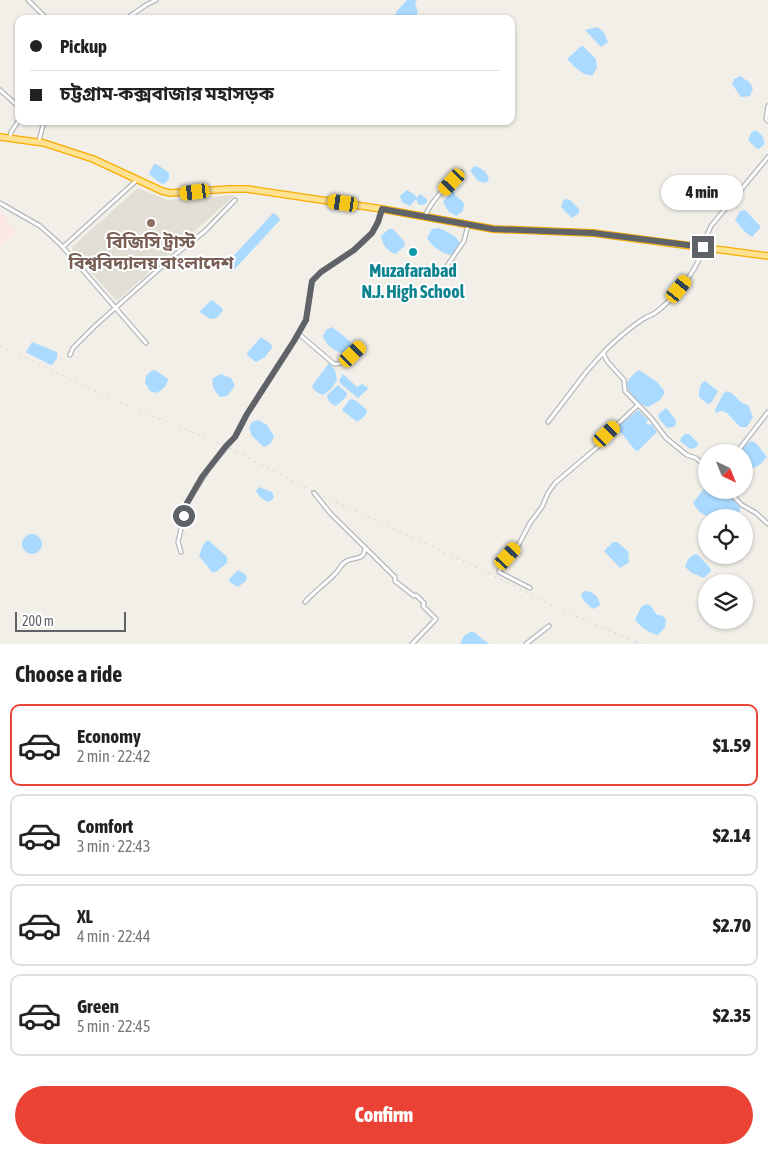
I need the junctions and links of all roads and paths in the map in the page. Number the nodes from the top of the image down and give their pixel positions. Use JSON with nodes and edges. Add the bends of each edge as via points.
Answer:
{"nodes":[{"id":1,"x":28,"y":0,"type":"edge"},
{"id":2,"x":156,"y":0,"type":"edge"},
{"id":3,"x":44,"y":15,"type":"edge"},
{"id":4,"x":132,"y":15,"type":"edge"},
{"id":5,"x":0,"y":90,"type":"edge"},
{"id":6,"x":15,"y":103,"type":"edge"},
{"id":7,"x":768,"y":106,"type":"edge"},
{"id":8,"x":768,"y":121,"type":"edge"},
{"id":9,"x":16,"y":125,"type":"edge"},
{"id":10,"x":43,"y":125,"type":"edge"},
{"id":11,"x":0,"y":137,"type":"edge"},
{"id":12,"x":10,"y":138,"type":"junction"},
{"id":13,"x":39,"y":142,"type":"junction"},
{"id":14,"x":768,"y":157,"type":"edge"},
{"id":15,"x":462,"y":172,"type":"dead end"},
{"id":16,"x":138,"y":179,"type":"junction"},
{"id":17,"x":236,"y":200,"type":"dead end"},
{"id":18,"x":0,"y":203,"type":"edge"},
{"id":19,"x":382,"y":209,"type":"junction"},
{"id":20,"x":425,"y":217,"type":"junction"},
{"id":21,"x":468,"y":224,"type":"junction"},
{"id":22,"x":63,"y":247,"type":"junction"},
{"id":23,"x":702,"y":247,"type":"junction"},
{"id":24,"x":768,"y":256,"type":"edge"},
{"id":25,"x":448,"y":266,"type":"dead end"},
{"id":26,"x":115,"y":309,"type":"junction"},
{"id":27,"x":299,"y":334,"type":"junction"},
{"id":28,"x":146,"y":344,"type":"dead end"},
{"id":29,"x":362,"y":346,"type":"dead end"},
{"id":30,"x":603,"y":354,"type":"junction"},
{"id":31,"x":70,"y":355,"type":"dead end"},
{"id":32,"x":638,"y":405,"type":"junction"},
{"id":33,"x":768,"y":412,"type":"edge"},
{"id":34,"x":548,"y":422,"type":"dead end"},
{"id":35,"x":743,"y":444,"type":"edge"},
{"id":36,"x":698,"y":460,"type":"edge"},
{"id":37,"x":314,"y":493,"type":"dead end"},
{"id":38,"x":735,"y":499,"type":"edge"},
{"id":39,"x":768,"y":524,"type":"edge"},
{"id":40,"x":365,"y":547,"type":"junction"},
{"id":41,"x":180,"y":552,"type":"dead end"},
{"id":42,"x":530,"y":588,"type":"dead end"},
{"id":43,"x":305,"y":602,"type":"dead end"},
{"id":44,"x":549,"y":626,"type":"dead end"},
{"id":45,"x":412,"y":644,"type":"edge"},
{"id":46,"x":526,"y":644,"type":"edge"}],
"edges":[{"from":1,"to":3,"type":"street"},
{"from":2,"to":4,"type":"street"},
{"from":5,"to":6,"type":"street"},
{"from":7,"to":8,"type":"street"},
{"from":9,"to":12,"type":"street"},
{"from":10,"to":13,"type":"street"},
{"from":11,"to":12,"type":"highway"},
{"from":12,"to":13,"type":"highway"},
{"from":13,"to":16,"type":"highway","via":[[94,159]]},
{"from":14,"to":23,"type":"street","via":[[711,226]]},
{"from":15,"to":20,"type":"street","via":[[437,197]]},
{"from":16,"to":19,"type":"highway","via":[[170,193],[247,189]]},
{"from":16,"to":22,"type":"street"},
{"from":17,"to":26,"type":"street"},
{"from":18,"to":22,"type":"street","via":[[40,226]]},
{"from":19,"to":20,"type":"highway"},
{"from":19,"to":27,"type":"street","via":[[372,233],[312,281],[306,320]]},
{"from":20,"to":21,"type":"highway"},
{"from":21,"to":23,"type":"highway","via":[[520,231],[593,233]]},
{"from":21,"to":25,"type":"street","via":[[464,241]]},
{"from":22,"to":26,"type":"street"},
{"from":23,"to":24,"type":"highway"},
{"from":23,"to":30,"type":"street","via":[[701,256],[673,297]]},
{"from":26,"to":28,"type":"street"},
{"from":26,"to":31,"type":"street","via":[[72,348]]},
{"from":27,"to":29,"type":"street","via":[[339,365]]},
{"from":27,"to":41,"type":"street","via":[[235,437],[209,468],[187,503],[178,542]]},
{"from":30,"to":32,"type":"street","via":[[624,380],[625,391]]},
{"from":30,"to":34,"type":"street"},
{"from":32,"to":36,"type":"street","via":[[666,438]]},
{"from":32,"to":42,"type":"street","via":[[607,434],[607,439],[554,483],[519,544],[502,564],[499,572]]},
{"from":33,"to":35,"type":"street"},
{"from":37,"to":40,"type":"street"},
{"from":38,"to":39,"type":"street"},
{"from":40,"to":43,"type":"street","via":[[361,558],[346,561]]},
{"from":40,"to":45,"type":"street","via":[[395,577],[394,581],[421,599],[423,606],[436,619]]},
{"from":44,"to":46,"type":"street"}]}
